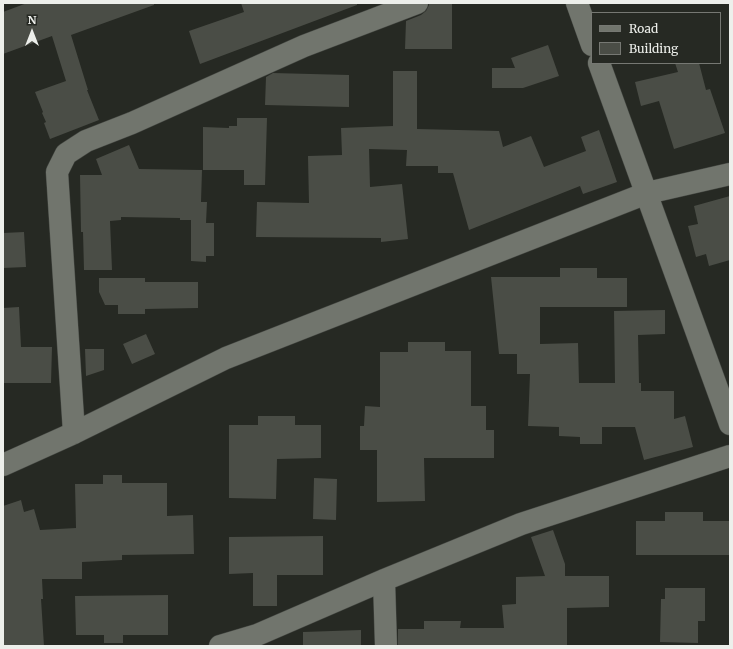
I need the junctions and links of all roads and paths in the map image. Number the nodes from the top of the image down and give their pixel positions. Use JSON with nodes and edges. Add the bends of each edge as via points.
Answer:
{"nodes":[{"id":1,"x":417,"y":3,"type":"edge"},
{"id":2,"x":576,"y":3,"type":"edge"},
{"id":3,"x":591,"y":42,"type":"edge"},
{"id":4,"x":599,"y":64,"type":"edge"},
{"id":5,"x":730,"y":174,"type":"edge"},
{"id":6,"x":647,"y":193,"type":"junction"},
{"id":7,"x":730,"y":424,"type":"edge"},
{"id":8,"x":74,"y":433,"type":"junction"},
{"id":9,"x":730,"y":456,"type":"edge"},
{"id":10,"x":3,"y":464,"type":"edge"},
{"id":11,"x":384,"y":580,"type":"junction"},
{"id":12,"x":257,"y":641,"type":"edge"},
{"id":13,"x":220,"y":646,"type":"edge"},
{"id":14,"x":386,"y":646,"type":"edge"}],
"edges":[{"from":1,"to":8,"type":"street","via":[[304,46],[86,141],[66,154],[57,172]]},
{"from":2,"to":3,"type":"street"},
{"from":4,"to":6,"type":"street"},
{"from":5,"to":6,"type":"street"},
{"from":6,"to":7,"type":"street"},
{"from":6,"to":8,"type":"street","via":[[226,358]]},
{"from":8,"to":10,"type":"street"},
{"from":9,"to":11,"type":"street","via":[[521,524]]},
{"from":11,"to":12,"type":"street"},
{"from":11,"to":14,"type":"street"},
{"from":12,"to":13,"type":"street"}]}
